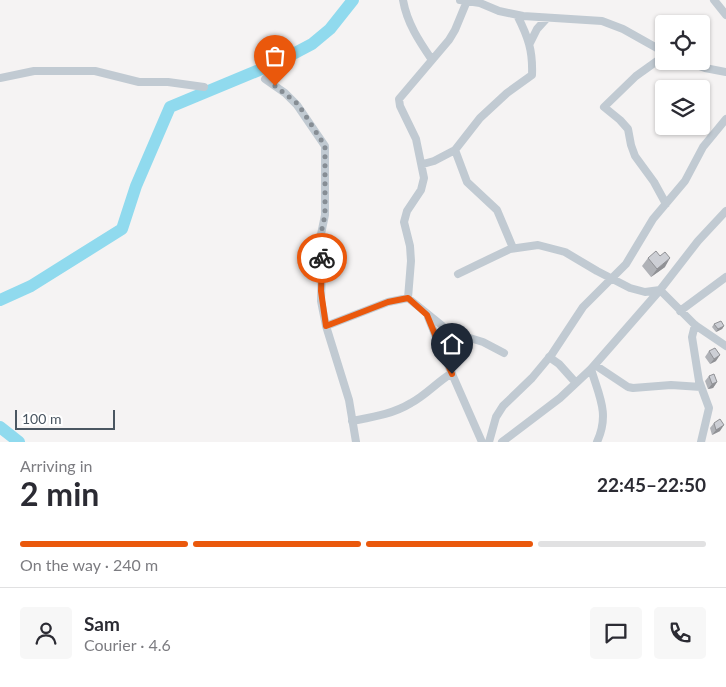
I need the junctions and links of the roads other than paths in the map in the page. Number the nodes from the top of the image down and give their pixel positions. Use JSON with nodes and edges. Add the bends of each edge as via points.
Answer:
{"nodes":[{"id":1,"x":404,"y":0,"type":"edge"},
{"id":2,"x":465,"y":0,"type":"edge"},
{"id":3,"x":714,"y":0,"type":"edge"},
{"id":4,"x":517,"y":15,"type":"junction"},
{"id":5,"x":726,"y":15,"type":"edge"},
{"id":6,"x":548,"y":18,"type":"junction"},
{"id":7,"x":530,"y":43,"type":"junction"},
{"id":8,"x":655,"y":49,"type":"edge"},
{"id":9,"x":432,"y":60,"type":"junction"},
{"id":10,"x":655,"y":61,"type":"edge"},
{"id":11,"x":710,"y":69,"type":"edge"},
{"id":12,"x":726,"y":72,"type":"edge"},
{"id":13,"x":0,"y":78,"type":"edge"},
{"id":14,"x":265,"y":78,"type":"dead end"},
{"id":15,"x":204,"y":87,"type":"dead end"},
{"id":16,"x":726,"y":120,"type":"edge"},
{"id":17,"x":455,"y":150,"type":"junction"},
{"id":18,"x":422,"y":164,"type":"junction"},
{"id":19,"x":666,"y":204,"type":"junction"},
{"id":20,"x":726,"y":211,"type":"edge"},
{"id":21,"x":513,"y":248,"type":"junction"},
{"id":22,"x":458,"y":274,"type":"dead end"},
{"id":23,"x":726,"y":277,"type":"edge"},
{"id":24,"x":611,"y":278,"type":"junction"},
{"id":25,"x":660,"y":290,"type":"junction"},
{"id":26,"x":408,"y":298,"type":"junction"},
{"id":27,"x":680,"y":311,"type":"junction"},
{"id":28,"x":427,"y":315,"type":"junction"},
{"id":29,"x":695,"y":324,"type":"junction"},
{"id":30,"x":326,"y":326,"type":"junction"},
{"id":31,"x":726,"y":346,"type":"edge"},
{"id":32,"x":504,"y":353,"type":"dead end"},
{"id":33,"x":549,"y":357,"type":"junction"},
{"id":34,"x":593,"y":367,"type":"junction"},
{"id":35,"x":452,"y":374,"type":"junction"},
{"id":36,"x":576,"y":383,"type":"junction"},
{"id":37,"x":701,"y":387,"type":"junction"},
{"id":38,"x":352,"y":421,"type":"junction"},
{"id":39,"x":356,"y":442,"type":"edge"},
{"id":40,"x":482,"y":442,"type":"edge"},
{"id":41,"x":489,"y":442,"type":"edge"},
{"id":42,"x":502,"y":442,"type":"edge"},
{"id":43,"x":597,"y":442,"type":"edge"},
{"id":44,"x":701,"y":442,"type":"edge"}],
"edges":[{"from":1,"to":9,"type":"street","via":[[411,26]]},
{"from":2,"to":4,"type":"street"},
{"from":2,"to":9,"type":"street","via":[[456,30]]},
{"from":3,"to":5,"type":"street"},
{"from":4,"to":6,"type":"street"},
{"from":4,"to":7,"type":"street"},
{"from":6,"to":7,"type":"street"},
{"from":6,"to":8,"type":"street","via":[[608,23]]},
{"from":7,"to":17,"type":"street","via":[[532,75],[480,118]]},
{"from":9,"to":18,"type":"street","via":[[400,99]]},
{"from":10,"to":19,"type":"street","via":[[604,107],[628,129],[633,151]]},
{"from":11,"to":12,"type":"street"},
{"from":13,"to":15,"type":"street","via":[[34,70],[95,71],[139,82]]},
{"from":14,"to":30,"type":"street","via":[[298,104],[325,146],[325,215],[320,238],[321,291]]},
{"from":16,"to":19,"type":"street","via":[[703,147],[685,181]]},
{"from":17,"to":18,"type":"street"},
{"from":17,"to":21,"type":"street","via":[[467,182],[497,210]]},
{"from":18,"to":26,"type":"street","via":[[424,184],[404,222],[411,260]]},
{"from":19,"to":24,"type":"street","via":[[626,264]]},
{"from":20,"to":25,"type":"street"},
{"from":21,"to":22,"type":"street"},
{"from":21,"to":24,"type":"street","via":[[532,245],[559,249]]},
{"from":23,"to":27,"type":"street"},
{"from":24,"to":25,"type":"street","via":[[636,290]]},
{"from":24,"to":33,"type":"street","via":[[583,307]]},
{"from":25,"to":27,"type":"street"},
{"from":25,"to":34,"type":"street"},
{"from":26,"to":28,"type":"street"},
{"from":26,"to":30,"type":"street","via":[[388,302]]},
{"from":27,"to":29,"type":"street"},
{"from":28,"to":32,"type":"street","via":[[450,332],[483,342]]},
{"from":28,"to":35,"type":"street"},
{"from":29,"to":31,"type":"street"},
{"from":29,"to":37,"type":"street","via":[[692,337]]},
{"from":30,"to":38,"type":"street","via":[[349,400]]},
{"from":33,"to":36,"type":"street"},
{"from":33,"to":41,"type":"street","via":[[503,406],[496,417]]},
{"from":34,"to":36,"type":"street"},
{"from":34,"to":37,"type":"street","via":[[633,388]]},
{"from":34,"to":43,"type":"street","via":[[604,410]]},
{"from":35,"to":38,"type":"street","via":[[412,403],[384,415]]},
{"from":35,"to":40,"type":"street"},
{"from":36,"to":42,"type":"street"},
{"from":37,"to":44,"type":"street","via":[[709,408]]},
{"from":38,"to":39,"type":"street"}]}
